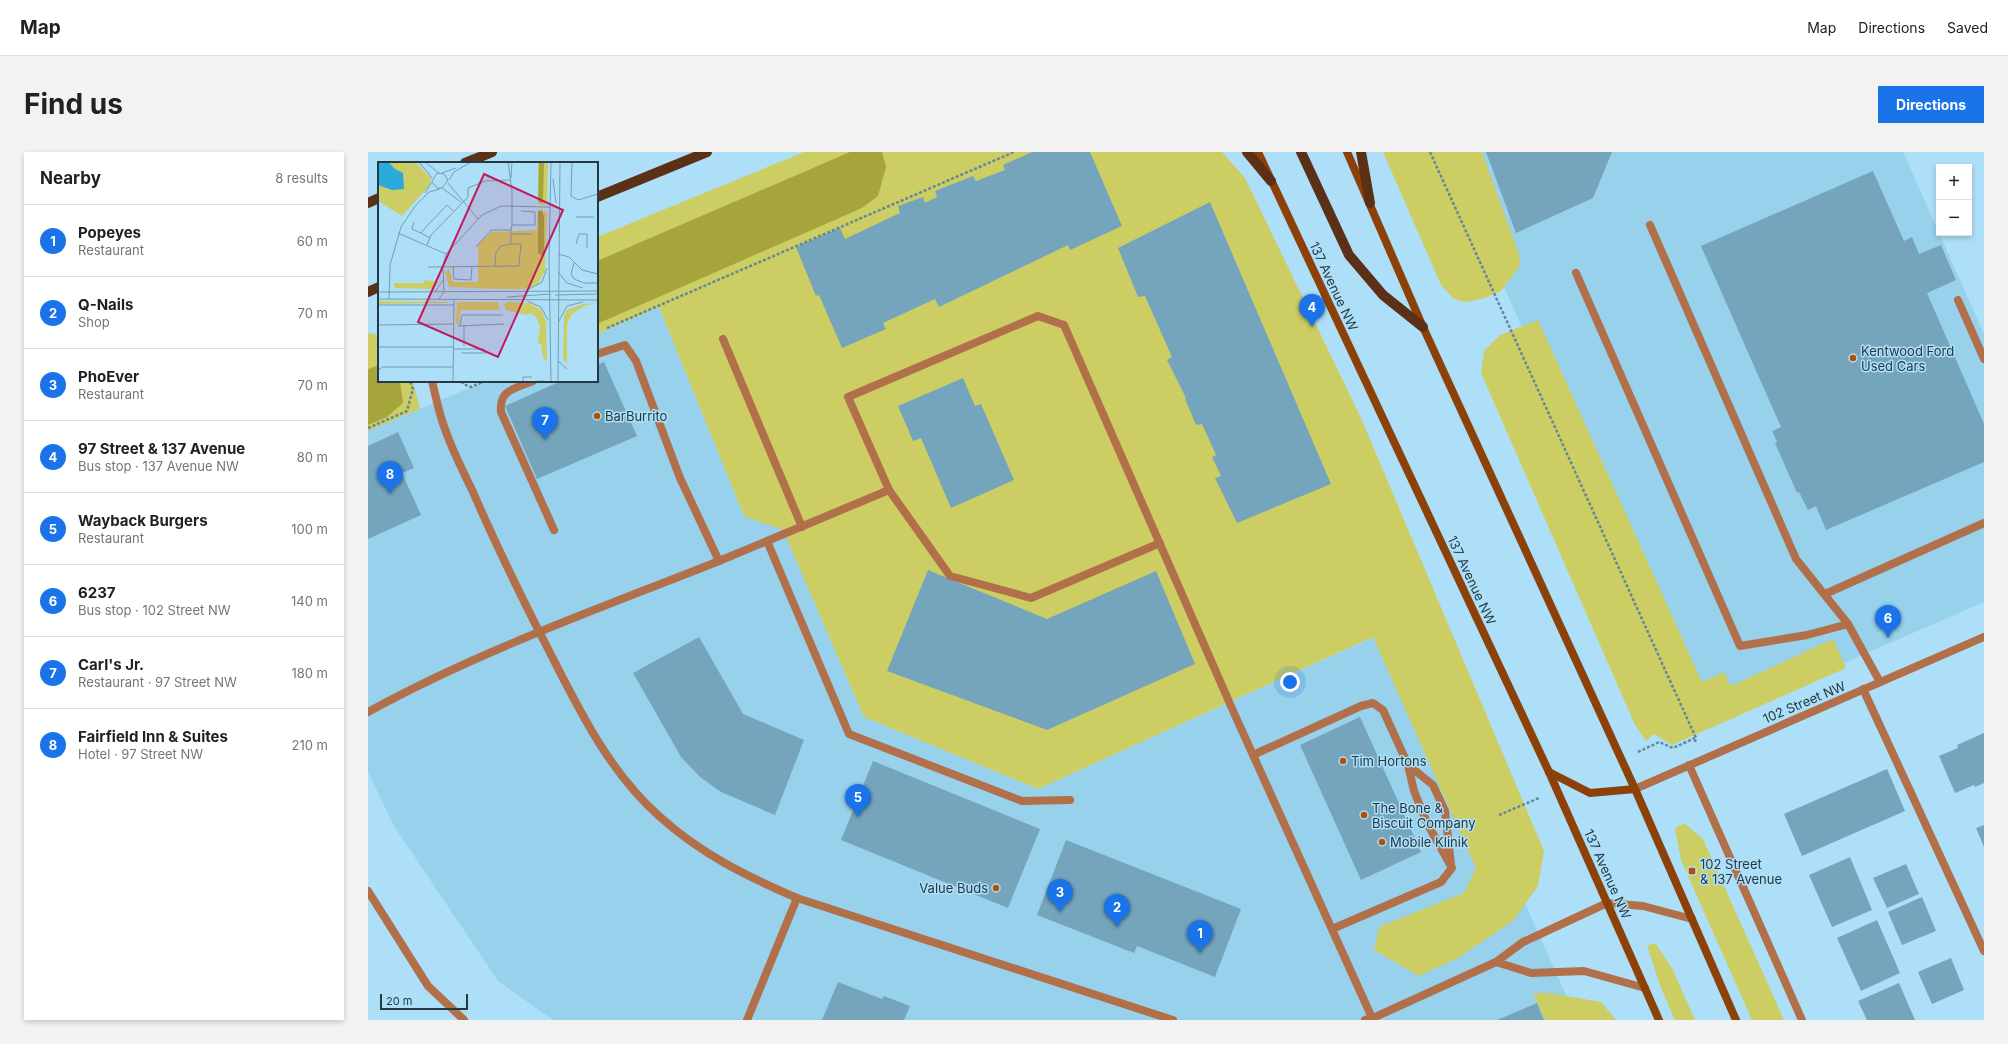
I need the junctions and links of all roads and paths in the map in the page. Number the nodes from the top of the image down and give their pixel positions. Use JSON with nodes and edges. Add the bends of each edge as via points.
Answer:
{"nodes":[{"id":1,"x":492,"y":152,"type":"edge"},
{"id":2,"x":693,"y":152,"type":"edge"},
{"id":3,"x":707,"y":152,"type":"edge"},
{"id":4,"x":1014,"y":152,"type":"edge"},
{"id":5,"x":1248,"y":152,"type":"edge"},
{"id":6,"x":1258,"y":152,"type":"edge"},
{"id":7,"x":1301,"y":152,"type":"edge"},
{"id":8,"x":1347,"y":152,"type":"edge"},
{"id":9,"x":1361,"y":152,"type":"edge"},
{"id":10,"x":1430,"y":152,"type":"edge"},
{"id":11,"x":467,"y":162,"type":"edge"},
{"id":12,"x":675,"y":165,"type":"junction"},
{"id":13,"x":1271,"y":181,"type":"junction"},
{"id":14,"x":598,"y":197,"type":"edge"},
{"id":15,"x":378,"y":198,"type":"edge"},
{"id":16,"x":368,"y":203,"type":"edge"},
{"id":17,"x":1370,"y":203,"type":"junction"},
{"id":18,"x":1650,"y":225,"type":"dead end"},
{"id":19,"x":1576,"y":273,"type":"dead end"},
{"id":20,"x":378,"y":287,"type":"edge"},
{"id":21,"x":368,"y":292,"type":"edge"},
{"id":22,"x":1958,"y":300,"type":"dead end"},
{"id":23,"x":1423,"y":327,"type":"junction"},
{"id":24,"x":604,"y":329,"type":"dead end"},
{"id":25,"x":723,"y":339,"type":"dead end"},
{"id":26,"x":598,"y":354,"type":"edge"},
{"id":27,"x":1984,"y":359,"type":"edge"},
{"id":28,"x":410,"y":382,"type":"edge"},
{"id":29,"x":432,"y":382,"type":"edge"},
{"id":30,"x":462,"y":382,"type":"edge"},
{"id":31,"x":483,"y":382,"type":"edge"},
{"id":32,"x":531,"y":382,"type":"edge"},
{"id":33,"x":368,"y":428,"type":"edge"},
{"id":34,"x":889,"y":490,"type":"junction"},
{"id":35,"x":1984,"y":523,"type":"edge"},
{"id":36,"x":802,"y":527,"type":"junction"},
{"id":37,"x":554,"y":530,"type":"dead end"},
{"id":38,"x":767,"y":541,"type":"junction"},
{"id":39,"x":1160,"y":544,"type":"junction"},
{"id":40,"x":719,"y":561,"type":"junction"},
{"id":41,"x":1825,"y":594,"type":"junction"},
{"id":42,"x":1848,"y":624,"type":"junction"},
{"id":43,"x":539,"y":632,"type":"junction"},
{"id":44,"x":1984,"y":637,"type":"edge"},
{"id":45,"x":1880,"y":682,"type":"junction"},
{"id":46,"x":1863,"y":690,"type":"junction"},
{"id":47,"x":368,"y":712,"type":"edge"},
{"id":48,"x":1696,"y":738,"type":"junction"},
{"id":49,"x":1651,"y":747,"type":"dead end"},
{"id":50,"x":1253,"y":755,"type":"junction"},
{"id":51,"x":1408,"y":765,"type":"junction"},
{"id":52,"x":1689,"y":765,"type":"junction"},
{"id":53,"x":1549,"y":772,"type":"junction"},
{"id":54,"x":1635,"y":789,"type":"junction"},
{"id":55,"x":1070,"y":800,"type":"dead end"},
{"id":56,"x":1523,"y":806,"type":"dead end"},
{"id":57,"x":1499,"y":815,"type":"dead end"},
{"id":58,"x":1452,"y":868,"type":"junction"},
{"id":59,"x":368,"y":891,"type":"edge"},
{"id":60,"x":797,"y":898,"type":"junction"},
{"id":61,"x":1607,"y":903,"type":"junction"},
{"id":62,"x":1692,"y":919,"type":"junction"},
{"id":63,"x":1332,"y":929,"type":"junction"},
{"id":64,"x":1984,"y":951,"type":"edge"},
{"id":65,"x":1496,"y":962,"type":"junction"},
{"id":66,"x":1645,"y":988,"type":"junction"},
{"id":67,"x":1370,"y":1019,"type":"edge"},
{"id":68,"x":464,"y":1020,"type":"edge"},
{"id":69,"x":747,"y":1020,"type":"edge"},
{"id":70,"x":1173,"y":1020,"type":"edge"},
{"id":71,"x":1659,"y":1020,"type":"edge"},
{"id":72,"x":1736,"y":1020,"type":"edge"},
{"id":73,"x":1802,"y":1020,"type":"edge"}],
"edges":[{"from":1,"to":11,"type":"main road"},
{"from":2,"to":12,"type":"main road"},
{"from":3,"to":12,"type":"main road"},
{"from":4,"to":24,"type":"path"},
{"from":5,"to":13,"type":"main road"},
{"from":6,"to":13,"type":"main road","name":"137 Avenue NW"},
{"from":7,"to":23,"type":"main road","via":[[1349,255],[1383,295]]},
{"from":8,"to":17,"type":"main road"},
{"from":9,"to":17,"type":"main road"},
{"from":10,"to":48,"type":"path"},
{"from":12,"to":14,"type":"main road"},
{"from":13,"to":53,"type":"main road","name":"137 Avenue NW"},
{"from":15,"to":16,"type":"main road"},
{"from":17,"to":23,"type":"main road"},
{"from":18,"to":41,"type":"street","via":[[1796,559]]},
{"from":19,"to":42,"type":"street","via":[[1740,646],[1807,635]]},
{"from":20,"to":21,"type":"main road"},
{"from":22,"to":27,"type":"street"},
{"from":23,"to":54,"type":"main road"},
{"from":25,"to":36,"type":"street"},
{"from":26,"to":40,"type":"street","via":[[625,345],[636,361],[680,478]]},
{"from":28,"to":33,"type":"path","via":[[413,389],[407,411]]},
{"from":29,"to":43,"type":"street","via":[[444,428],[500,553]]},
{"from":30,"to":31,"type":"path","via":[[471,387]]},
{"from":32,"to":37,"type":"street","via":[[506,393],[500,401],[501,412]]},
{"from":34,"to":36,"type":"street"},
{"from":34,"to":39,"type":"street","via":[[950,576],[1031,598]]},
{"from":34,"to":39,"type":"street","via":[[848,397],[1038,316],[1064,325]]},
{"from":35,"to":41,"type":"street"},
{"from":36,"to":38,"type":"street"},
{"from":38,"to":40,"type":"street"},
{"from":38,"to":55,"type":"street","via":[[849,734],[1022,801]]},
{"from":39,"to":50,"type":"street"},
{"from":40,"to":43,"type":"street"},
{"from":41,"to":42,"type":"street"},
{"from":42,"to":45,"type":"street"},
{"from":43,"to":47,"type":"street","via":[[404,692]]},
{"from":43,"to":60,"type":"street","via":[[590,729],[610,760],[633,790],[658,816],[716,860]]},
{"from":44,"to":45,"type":"street","name":"102 Street NW"},
{"from":45,"to":46,"type":"street","name":"102 Street NW"},
{"from":46,"to":52,"type":"street","name":"102 Street NW"},
{"from":46,"to":64,"type":"street"},
{"from":48,"to":49,"type":"path","via":[[1673,748],[1659,742]]},
{"from":48,"to":52,"type":"path"},
{"from":50,"to":51,"type":"street","via":[[1361,706],[1373,703],[1383,710]]},
{"from":50,"to":63,"type":"street"},
{"from":51,"to":58,"type":"street","via":[[1419,804]]},
{"from":51,"to":58,"type":"street","via":[[1434,785],[1445,811]]},
{"from":52,"to":54,"type":"street","name":"102 Street NW"},
{"from":52,"to":73,"type":"street"},
{"from":53,"to":54,"type":"main road","via":[[1590,793]]},
{"from":53,"to":61,"type":"main road","name":"137 Avenue NW"},
{"from":54,"to":62,"type":"main road"},
{"from":56,"to":57,"type":"path"},
{"from":58,"to":63,"type":"street","via":[[1441,882]]},
{"from":59,"to":68,"type":"street","via":[[428,986]]},
{"from":60,"to":69,"type":"street"},
{"from":60,"to":70,"type":"street"},
{"from":61,"to":62,"type":"street","via":[[1643,906]]},
{"from":61,"to":65,"type":"street","via":[[1523,942]]},
{"from":61,"to":66,"type":"main road","name":"137 Avenue NW"},
{"from":62,"to":72,"type":"main road"},
{"from":63,"to":67,"type":"street"},
{"from":65,"to":66,"type":"street","via":[[1531,973],[1584,971]]},
{"from":65,"to":67,"type":"street"},
{"from":66,"to":71,"type":"main road","name":"137 Avenue NW"}]}
